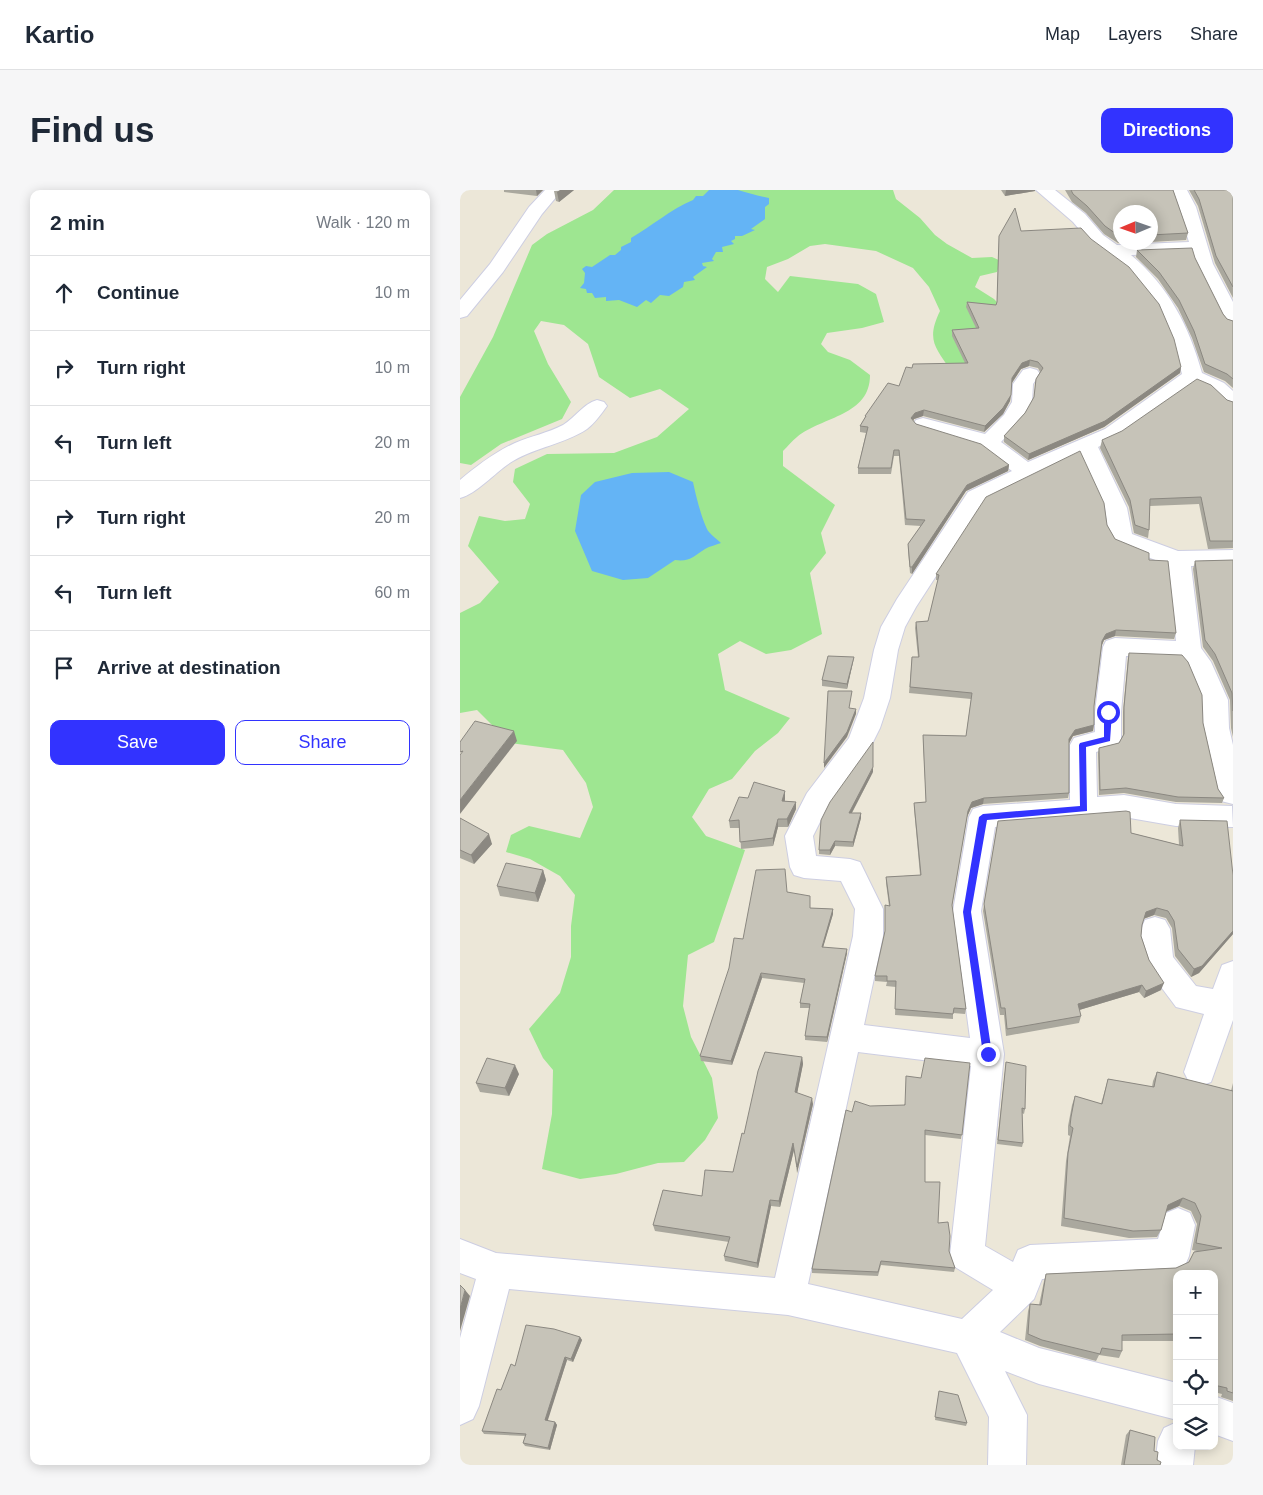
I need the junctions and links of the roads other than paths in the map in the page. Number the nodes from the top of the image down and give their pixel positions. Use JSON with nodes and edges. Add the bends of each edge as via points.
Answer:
{"nodes":[{"id":1,"x":554,"y":190,"type":"edge"},
{"id":2,"x":1044,"y":190,"type":"edge"},
{"id":3,"x":1179,"y":190,"type":"edge"},
{"id":4,"x":1200,"y":247,"type":"junction"},
{"id":5,"x":1158,"y":248,"type":"edge"},
{"id":6,"x":1113,"y":249,"type":"edge"},
{"id":7,"x":1114,"y":250,"type":"edge"},
{"id":8,"x":460,"y":312,"type":"edge"},
{"id":9,"x":1233,"y":321,"type":"edge"},
{"id":10,"x":1030,"y":374,"type":"dead end"},
{"id":11,"x":1193,"y":376,"type":"junction"},
{"id":12,"x":1233,"y":402,"type":"edge"},
{"id":13,"x":597,"y":406,"type":"dead end"},
{"id":14,"x":923,"y":424,"type":"edge"},
{"id":15,"x":988,"y":443,"type":"junction"},
{"id":16,"x":1086,"y":445,"type":"junction"},
{"id":17,"x":1026,"y":471,"type":"junction"},
{"id":18,"x":460,"y":491,"type":"edge"},
{"id":19,"x":1233,"y":558,"type":"edge"},
{"id":20,"x":1178,"y":559,"type":"junction"},
{"id":21,"x":1190,"y":650,"type":"junction"},
{"id":22,"x":1232,"y":807,"type":"edge"},
{"id":23,"x":1084,"y":808,"type":"junction"},
{"id":24,"x":1155,"y":929,"type":"dead end"},
{"id":25,"x":1233,"y":974,"type":"edge"},
{"id":26,"x":1223,"y":1004,"type":"junction"},
{"id":27,"x":847,"y":1037,"type":"junction"},
{"id":28,"x":988,"y":1054,"type":"junction"},
{"id":29,"x":1200,"y":1072,"type":"dead end"},
{"id":30,"x":1178,"y":1226,"type":"dead end"},
{"id":31,"x":460,"y":1256,"type":"edge"},
{"id":32,"x":496,"y":1270,"type":"junction"},
{"id":33,"x":1022,"y":1287,"type":"junction"},
{"id":34,"x":788,"y":1297,"type":"junction"},
{"id":35,"x":968,"y":1338,"type":"junction"},
{"id":36,"x":1173,"y":1401,"type":"edge"},
{"id":37,"x":460,"y":1406,"type":"edge"},
{"id":38,"x":1218,"y":1416,"type":"edge"},
{"id":39,"x":1233,"y":1422,"type":"edge"},
{"id":40,"x":1176,"y":1450,"type":"edge"},
{"id":41,"x":1007,"y":1465,"type":"edge"},
{"id":42,"x":1174,"y":1465,"type":"edge"}],
"edges":[{"from":1,"to":8,"type":"street"},
{"from":2,"to":6,"type":"street","via":[[1079,218],[1097,239]]},
{"from":3,"to":4,"type":"street"},
{"from":4,"to":5,"type":"street"},
{"from":4,"to":9,"type":"street","via":[[1204,264]]},
{"from":7,"to":11,"type":"street","via":[[1134,267],[1168,308],[1184,344]]},
{"from":10,"to":15,"type":"street","via":[[1023,384],[1022,402],[1013,418]]},
{"from":11,"to":12,"type":"street","via":[[1217,387]]},
{"from":11,"to":16,"type":"street","via":[[1112,433]]},
{"from":13,"to":18,"type":"street","via":[[590,417],[576,428],[514,451]]},
{"from":14,"to":15,"type":"street"},
{"from":15,"to":17,"type":"street"},
{"from":16,"to":17,"type":"street"},
{"from":16,"to":20,"type":"street","via":[[1116,508],[1123,539]]},
{"from":17,"to":27,"type":"street","via":[[976,497],[906,605],[893,627],[867,728],[860,743],[817,800],[799,836],[804,867],[850,870],[869,908],[868,936]]},
{"from":19,"to":20,"type":"street"},
{"from":20,"to":21,"type":"street"},
{"from":21,"to":22,"type":"street","via":[[1199,662],[1214,700],[1216,728]]},
{"from":21,"to":23,"type":"street","via":[[1115,647],[1108,739],[1082,745]]},
{"from":22,"to":23,"type":"street","via":[[1176,815],[1124,806]]},
{"from":23,"to":28,"type":"street","via":[[983,817],[967,912]]},
{"from":24,"to":26,"type":"street","via":[[1157,956],[1187,998]]},
{"from":25,"to":26,"type":"street"},
{"from":26,"to":29,"type":"street"},
{"from":27,"to":28,"type":"street"},
{"from":27,"to":34,"type":"street"},
{"from":28,"to":33,"type":"street","via":[[967,1255]]},
{"from":30,"to":33,"type":"street","via":[[1172,1256],[1030,1262]]},
{"from":31,"to":32,"type":"street"},
{"from":32,"to":34,"type":"street"},
{"from":32,"to":37,"type":"street"},
{"from":33,"to":35,"type":"street"},
{"from":34,"to":35,"type":"street"},
{"from":35,"to":36,"type":"street","via":[[1039,1366]]},
{"from":35,"to":41,"type":"street","via":[[1008,1415]]},
{"from":38,"to":39,"type":"street"},
{"from":40,"to":42,"type":"street"}]}
